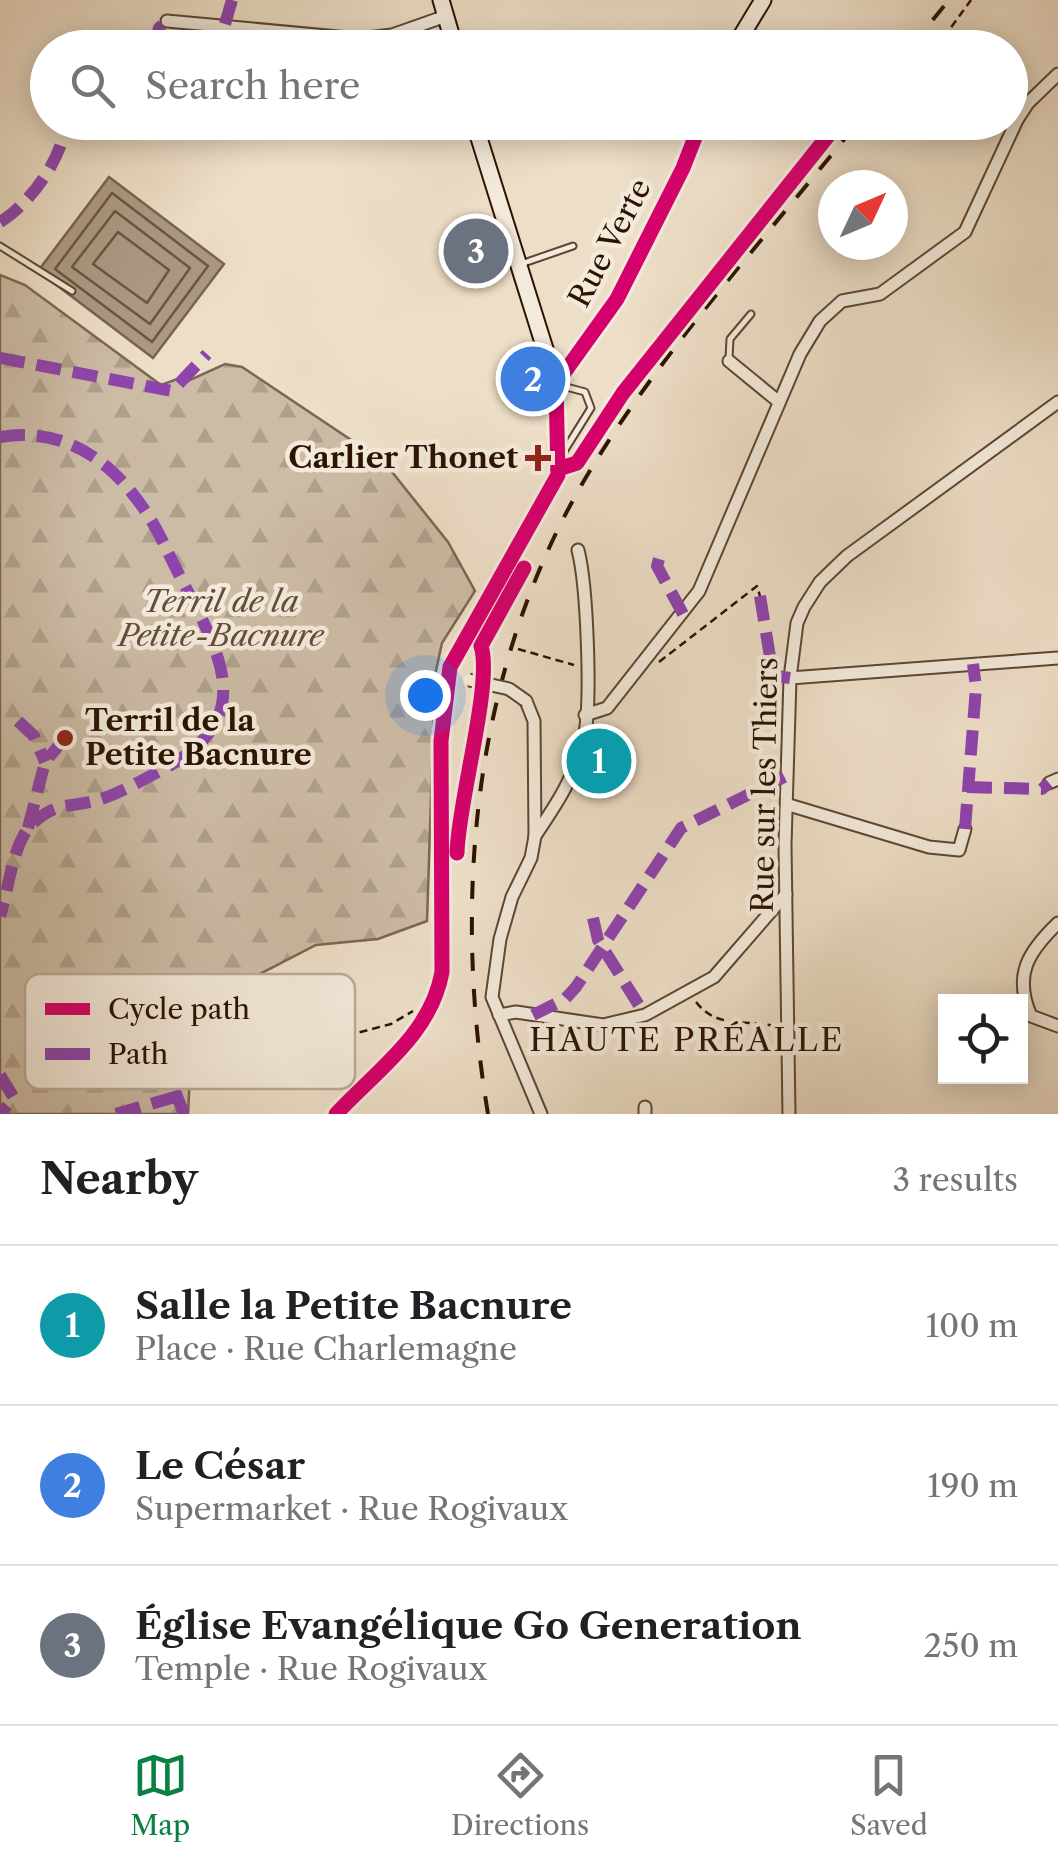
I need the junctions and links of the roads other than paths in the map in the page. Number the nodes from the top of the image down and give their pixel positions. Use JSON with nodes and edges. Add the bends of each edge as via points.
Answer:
{"nodes":[{"id":1,"x":763,"y":0,"type":"edge"},
{"id":2,"x":443,"y":8,"type":"edge"},
{"id":3,"x":168,"y":22,"type":"dead end"},
{"id":4,"x":253,"y":30,"type":"edge"},
{"id":5,"x":401,"y":30,"type":"edge"},
{"id":6,"x":745,"y":30,"type":"edge"},
{"id":7,"x":1058,"y":74,"type":"edge"},
{"id":8,"x":1028,"y":108,"type":"edge"},
{"id":9,"x":480,"y":140,"type":"edge"},
{"id":10,"x":692,"y":140,"type":"edge"},
{"id":11,"x":1008,"y":140,"type":"edge"},
{"id":12,"x":0,"y":246,"type":"edge"},
{"id":13,"x":574,"y":246,"type":"dead end"},
{"id":14,"x":518,"y":265,"type":"junction"},
{"id":15,"x":72,"y":291,"type":"dead end"},
{"id":16,"x":750,"y":314,"type":"dead end"},
{"id":17,"x":729,"y":361,"type":"joint"},
{"id":18,"x":570,"y":363,"type":"junction"},
{"id":19,"x":546,"y":365,"type":"junction"},
{"id":20,"x":556,"y":384,"type":"junction"},
{"id":21,"x":779,"y":402,"type":"junction"},
{"id":22,"x":1058,"y":402,"type":"edge"},
{"id":23,"x":558,"y":459,"type":"junction"},
{"id":24,"x":578,"y":550,"type":"dead end"},
{"id":25,"x":1058,"y":658,"type":"edge"},
{"id":26,"x":448,"y":676,"type":"junction"},
{"id":27,"x":790,"y":678,"type":"junction"},
{"id":28,"x":585,"y":715,"type":"junction"},
{"id":29,"x":788,"y":805,"type":"junction"},
{"id":30,"x":964,"y":829,"type":"dead end"},
{"id":31,"x":535,"y":836,"type":"junction"},
{"id":32,"x":786,"y":894,"type":"junction"},
{"id":33,"x":1058,"y":922,"type":"edge"},
{"id":34,"x":499,"y":1015,"type":"junction"},
{"id":35,"x":1058,"y":1026,"type":"edge"},
{"id":36,"x":336,"y":1114,"type":"edge"},
{"id":37,"x":540,"y":1114,"type":"edge"},
{"id":38,"x":789,"y":1114,"type":"edge"}],
"edges":[{"from":1,"to":6,"type":"street"},
{"from":2,"to":5,"type":"street"},
{"from":3,"to":4,"type":"street"},
{"from":7,"to":8,"type":"street"},
{"from":9,"to":14,"type":"street"},
{"from":10,"to":18,"type":"street","name":"Rue Verte","via":[[624,285]]},
{"from":11,"to":21,"type":"street","via":[[966,232],[880,294],[832,309],[800,354]]},
{"from":12,"to":15,"type":"lane"},
{"from":13,"to":14,"type":"lane"},
{"from":14,"to":19,"type":"street"},
{"from":16,"to":17,"type":"lane","via":[[730,339]]},
{"from":17,"to":21,"type":"street"},
{"from":18,"to":19,"type":"street"},
{"from":18,"to":20,"type":"street","name":"Rue Verte"},
{"from":19,"to":20,"type":"street"},
{"from":20,"to":23,"type":"street"},
{"from":20,"to":23,"type":"lane","via":[[579,387],[591,408]]},
{"from":21,"to":28,"type":"street","via":[[694,599],[606,708]]},
{"from":22,"to":27,"type":"street","name":"Rue sur les Thiers","via":[[820,582],[797,623]]},
{"from":23,"to":26,"type":"street","via":[[558,475]]},
{"from":24,"to":28,"type":"street","via":[[585,588]]},
{"from":25,"to":27,"type":"street"},
{"from":26,"to":31,"type":"street","bridge":true,"via":[[510,689],[526,701],[534,721]]},
{"from":26,"to":36,"type":"street","via":[[436,999],[428,1018]]},
{"from":27,"to":29,"type":"street","name":"Rue sur les Thiers"},
{"from":28,"to":31,"type":"street","via":[[577,763]]},
{"from":29,"to":30,"type":"street","via":[[929,847],[960,850]]},
{"from":29,"to":32,"type":"street","name":"Rue sur les Thiers"},
{"from":31,"to":34,"type":"street","via":[[500,939],[492,997]]},
{"from":32,"to":34,"type":"street","via":[[730,962],[645,1015],[603,1025]]},
{"from":32,"to":38,"type":"street","name":"Rue sur les Thiers"},
{"from":33,"to":35,"type":"street","via":[[1030,950],[1021,993],[1031,1016]]},
{"from":34,"to":37,"type":"street"}]}
